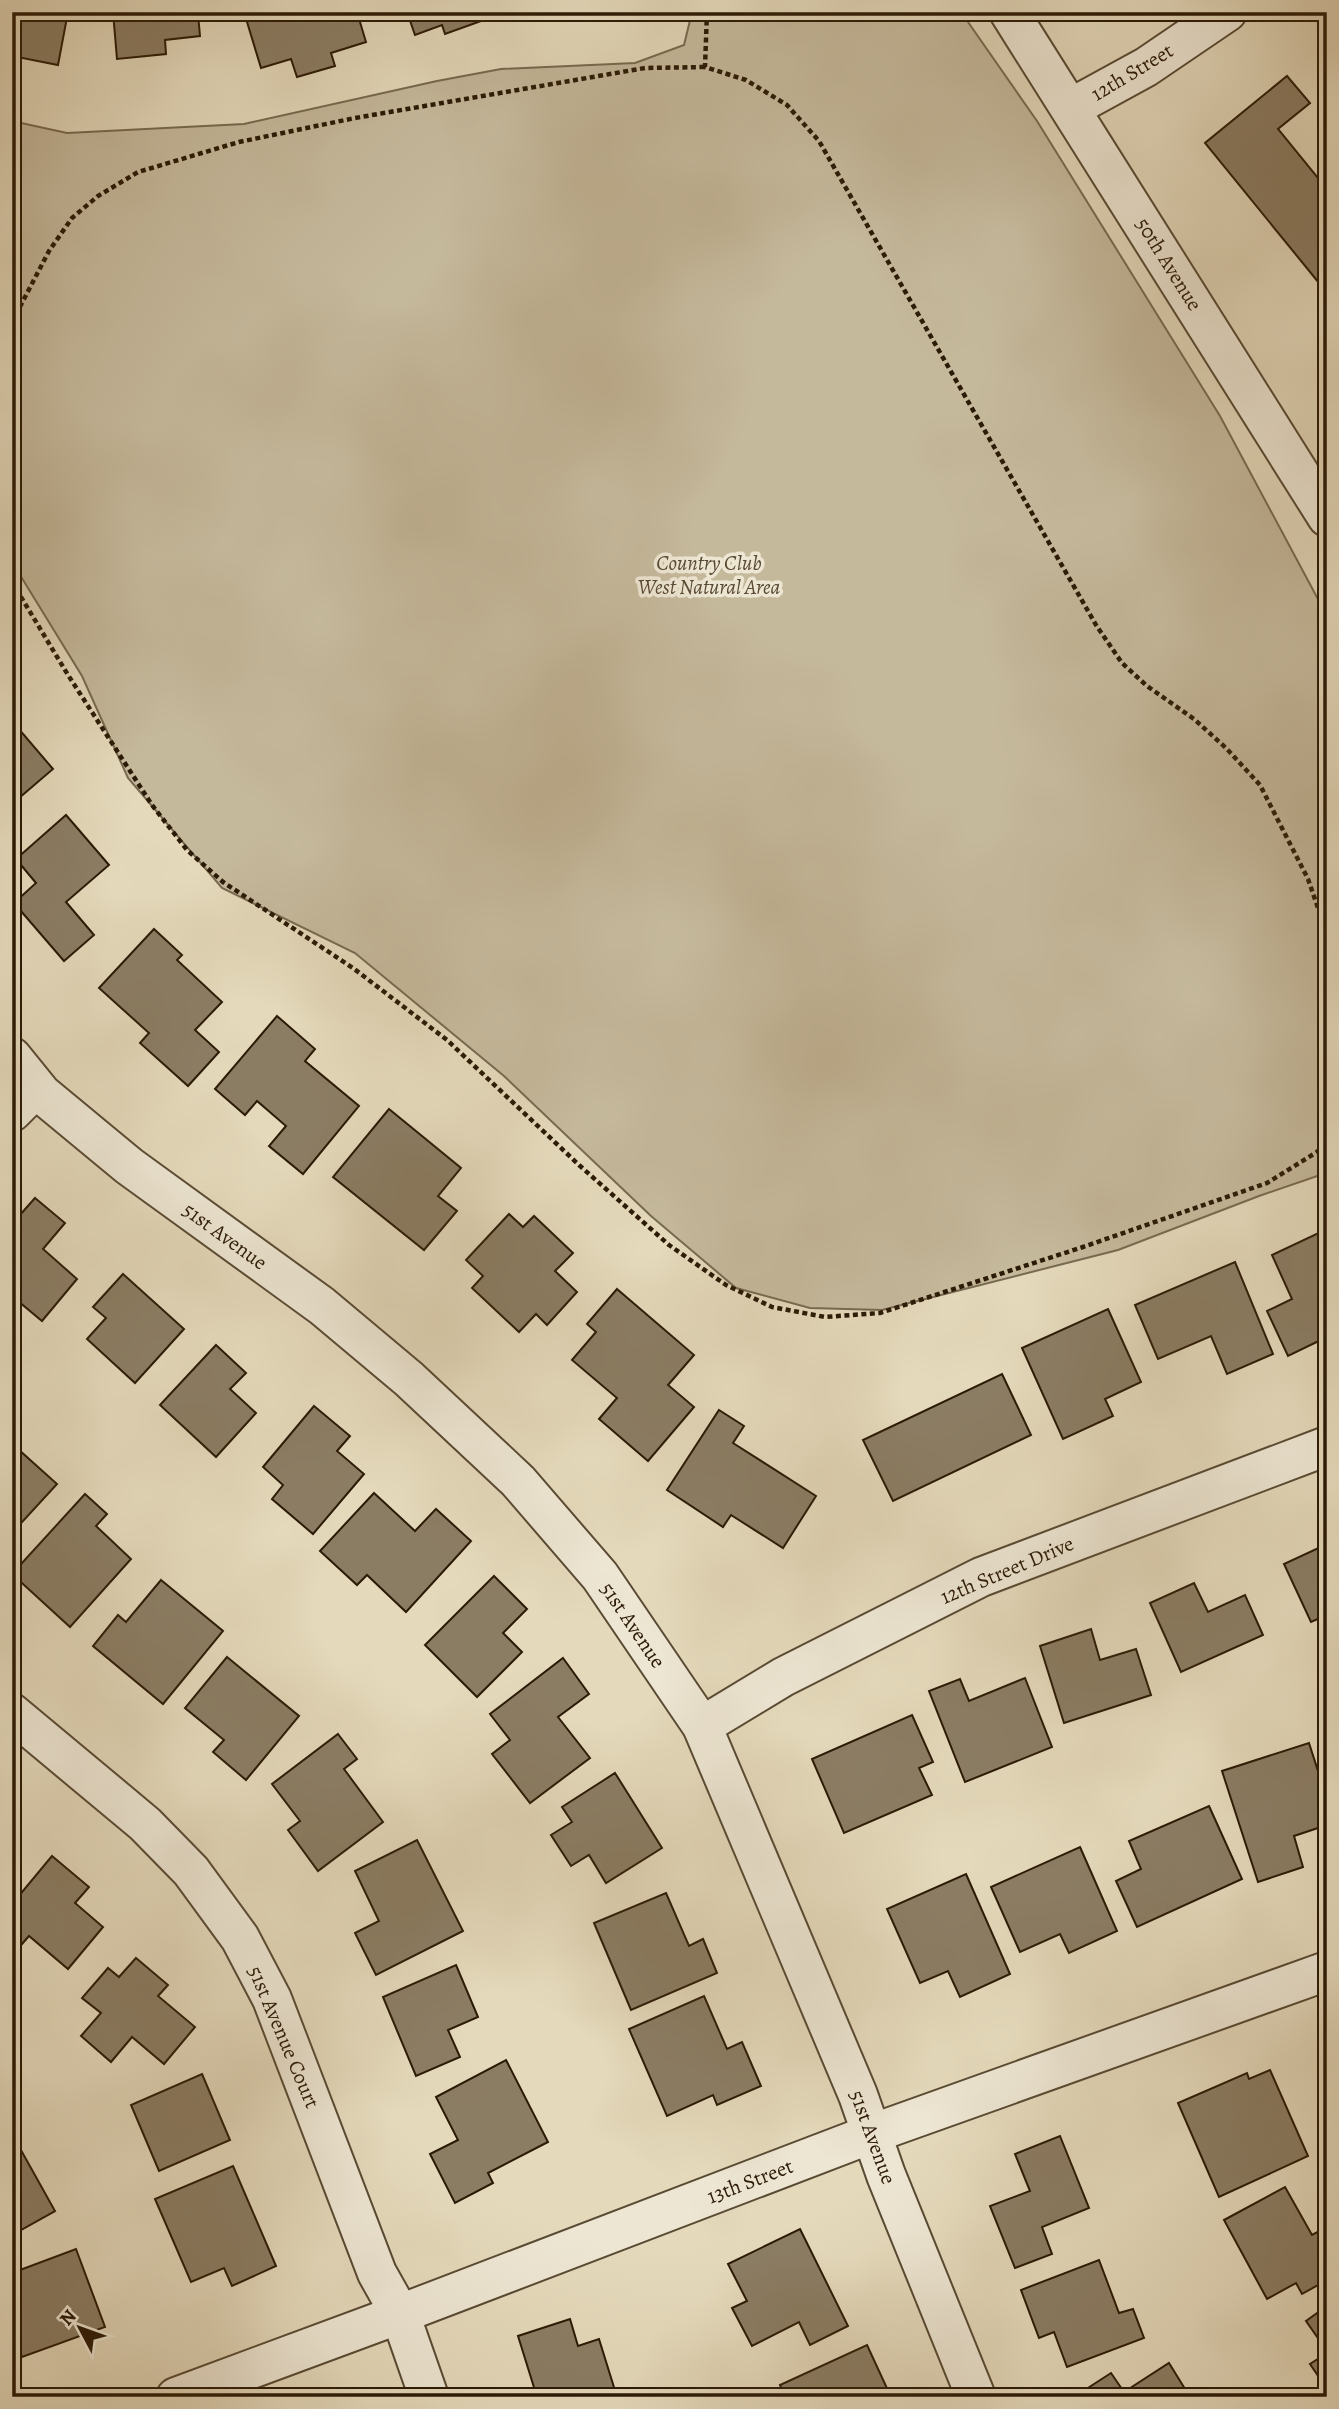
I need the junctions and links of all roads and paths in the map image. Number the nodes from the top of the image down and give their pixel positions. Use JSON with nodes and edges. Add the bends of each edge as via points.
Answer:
{"nodes":[{"id":1,"x":708,"y":12,"type":"edge"},
{"id":2,"x":1009,"y":12,"type":"edge"},
{"id":3,"x":1227,"y":12,"type":"edge"},
{"id":4,"x":705,"y":67,"type":"junction"},
{"id":5,"x":1071,"y":108,"type":"junction"},
{"id":6,"x":12,"y":322,"type":"edge"},
{"id":7,"x":1327,"y":517,"type":"edge"},
{"id":8,"x":12,"y":582,"type":"edge"},
{"id":9,"x":1327,"y":934,"type":"edge"},
{"id":10,"x":12,"y":1057,"type":"edge"},
{"id":11,"x":24,"y":1100,"type":"edge"},
{"id":12,"x":1327,"y":1143,"type":"edge"},
{"id":13,"x":1327,"y":1446,"type":"edge"},
{"id":14,"x":12,"y":1713,"type":"edge"},
{"id":15,"x":702,"y":1726,"type":"junction"},
{"id":16,"x":1327,"y":1971,"type":"edge"},
{"id":17,"x":871,"y":2134,"type":"junction"},
{"id":18,"x":400,"y":2314,"type":"junction"},
{"id":19,"x":176,"y":2397,"type":"edge"},
{"id":20,"x":429,"y":2397,"type":"edge"},
{"id":21,"x":976,"y":2397,"type":"edge"}],
"edges":[{"from":1,"to":4,"type":"path"},
{"from":2,"to":5,"type":"street","name":"50th Avenue"},
{"from":3,"to":5,"type":"street","name":"12th Street","via":[[1146,67]]},
{"from":4,"to":6,"type":"path","via":[[645,68],[355,118],[239,142],[138,172],[72,218]]},
{"from":4,"to":9,"type":"path","via":[[746,80],[787,104],[819,141],[1096,625],[1122,663],[1194,719],[1260,785],[1308,879]]},
{"from":5,"to":7,"type":"street","name":"50th Avenue"},
{"from":8,"to":12,"type":"path","via":[[138,783],[187,850],[223,882],[353,968],[447,1040],[669,1245],[726,1285],[772,1307],[825,1317],[880,1313],[1267,1183]]},
{"from":10,"to":11,"type":"street","name":"51st Avenue"},
{"from":11,"to":15,"type":"street","name":"51st Avenue","via":[[129,1166],[322,1306],[409,1379],[518,1481],[600,1576]]},
{"from":13,"to":15,"type":"street","name":"12th Street Drive","via":[[981,1577],[783,1677]]},
{"from":14,"to":18,"type":"street","name":"51st Avenue Court","via":[[145,1824],[191,1871],[240,1938],[272,1999],[377,2273]]},
{"from":15,"to":17,"type":"street","name":"51st Avenue"},
{"from":16,"to":17,"type":"street","name":"13th Street"},
{"from":17,"to":18,"type":"street","name":"13th Street"},
{"from":17,"to":21,"type":"street","name":"51st Avenue"},
{"from":18,"to":19,"type":"street","name":"13th Street"},
{"from":18,"to":20,"type":"street","name":"51st Avenue Court"}]}
